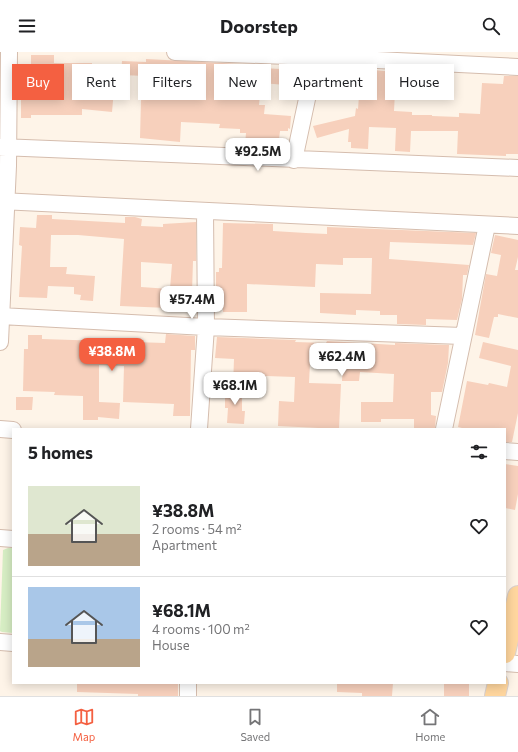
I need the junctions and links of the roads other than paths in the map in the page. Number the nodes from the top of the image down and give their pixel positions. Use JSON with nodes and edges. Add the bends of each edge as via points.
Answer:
{"nodes":[{"id":1,"x":9,"y":52,"type":"edge"},
{"id":2,"x":175,"y":52,"type":"edge"},
{"id":3,"x":316,"y":54,"type":"edge"},
{"id":4,"x":518,"y":67,"type":"edge"},
{"id":5,"x":4,"y":148,"type":"edge"},
{"id":6,"x":294,"y":160,"type":"junction"},
{"id":7,"x":518,"y":168,"type":"edge"},
{"id":8,"x":5,"y":199,"type":"edge"},
{"id":9,"x":206,"y":211,"type":"junction"},
{"id":10,"x":487,"y":225,"type":"junction"},
{"id":11,"x":518,"y":226,"type":"edge"},
{"id":12,"x":1,"y":316,"type":"edge"},
{"id":13,"x":206,"y":327,"type":"junction"},
{"id":14,"x":463,"y":336,"type":"junction"},
{"id":15,"x":0,"y":342,"type":"edge"},
{"id":16,"x":200,"y":428,"type":"edge"},
{"id":17,"x":444,"y":428,"type":"edge"},
{"id":18,"x":0,"y":429,"type":"edge"},
{"id":19,"x":12,"y":430,"type":"edge"},
{"id":20,"x":506,"y":451,"type":"edge"},
{"id":21,"x":518,"y":452,"type":"edge"},
{"id":22,"x":0,"y":538,"type":"edge"},
{"id":23,"x":12,"y":539,"type":"edge"},
{"id":24,"x":518,"y":596,"type":"edge"},
{"id":25,"x":0,"y":642,"type":"edge"},
{"id":26,"x":12,"y":643,"type":"edge"},
{"id":27,"x":506,"y":649,"type":"edge"},
{"id":28,"x":506,"y":663,"type":"edge"},
{"id":29,"x":518,"y":664,"type":"edge"},
{"id":30,"x":188,"y":684,"type":"edge"},
{"id":31,"x":498,"y":684,"type":"edge"},
{"id":32,"x":188,"y":696,"type":"edge"},
{"id":33,"x":495,"y":696,"type":"edge"}],
"edges":[{"from":1,"to":5,"type":"street"},
{"from":2,"to":3,"type":"street"},
{"from":3,"to":4,"type":"street"},
{"from":3,"to":6,"type":"street"},
{"from":5,"to":6,"type":"street"},
{"from":5,"to":8,"type":"street","via":[[8,166]]},
{"from":6,"to":7,"type":"street"},
{"from":8,"to":9,"type":"street"},
{"from":8,"to":12,"type":"street"},
{"from":9,"to":10,"type":"street"},
{"from":9,"to":13,"type":"street"},
{"from":10,"to":11,"type":"street"},
{"from":10,"to":14,"type":"street"},
{"from":12,"to":13,"type":"street"},
{"from":12,"to":15,"type":"street"},
{"from":13,"to":14,"type":"street"},
{"from":13,"to":16,"type":"street"},
{"from":14,"to":17,"type":"street"},
{"from":18,"to":19,"type":"street"},
{"from":20,"to":21,"type":"street"},
{"from":22,"to":23,"type":"street"},
{"from":24,"to":27,"type":"main road"},
{"from":25,"to":26,"type":"street"},
{"from":28,"to":29,"type":"street"},
{"from":30,"to":32,"type":"street"},
{"from":31,"to":33,"type":"main road"}]}
